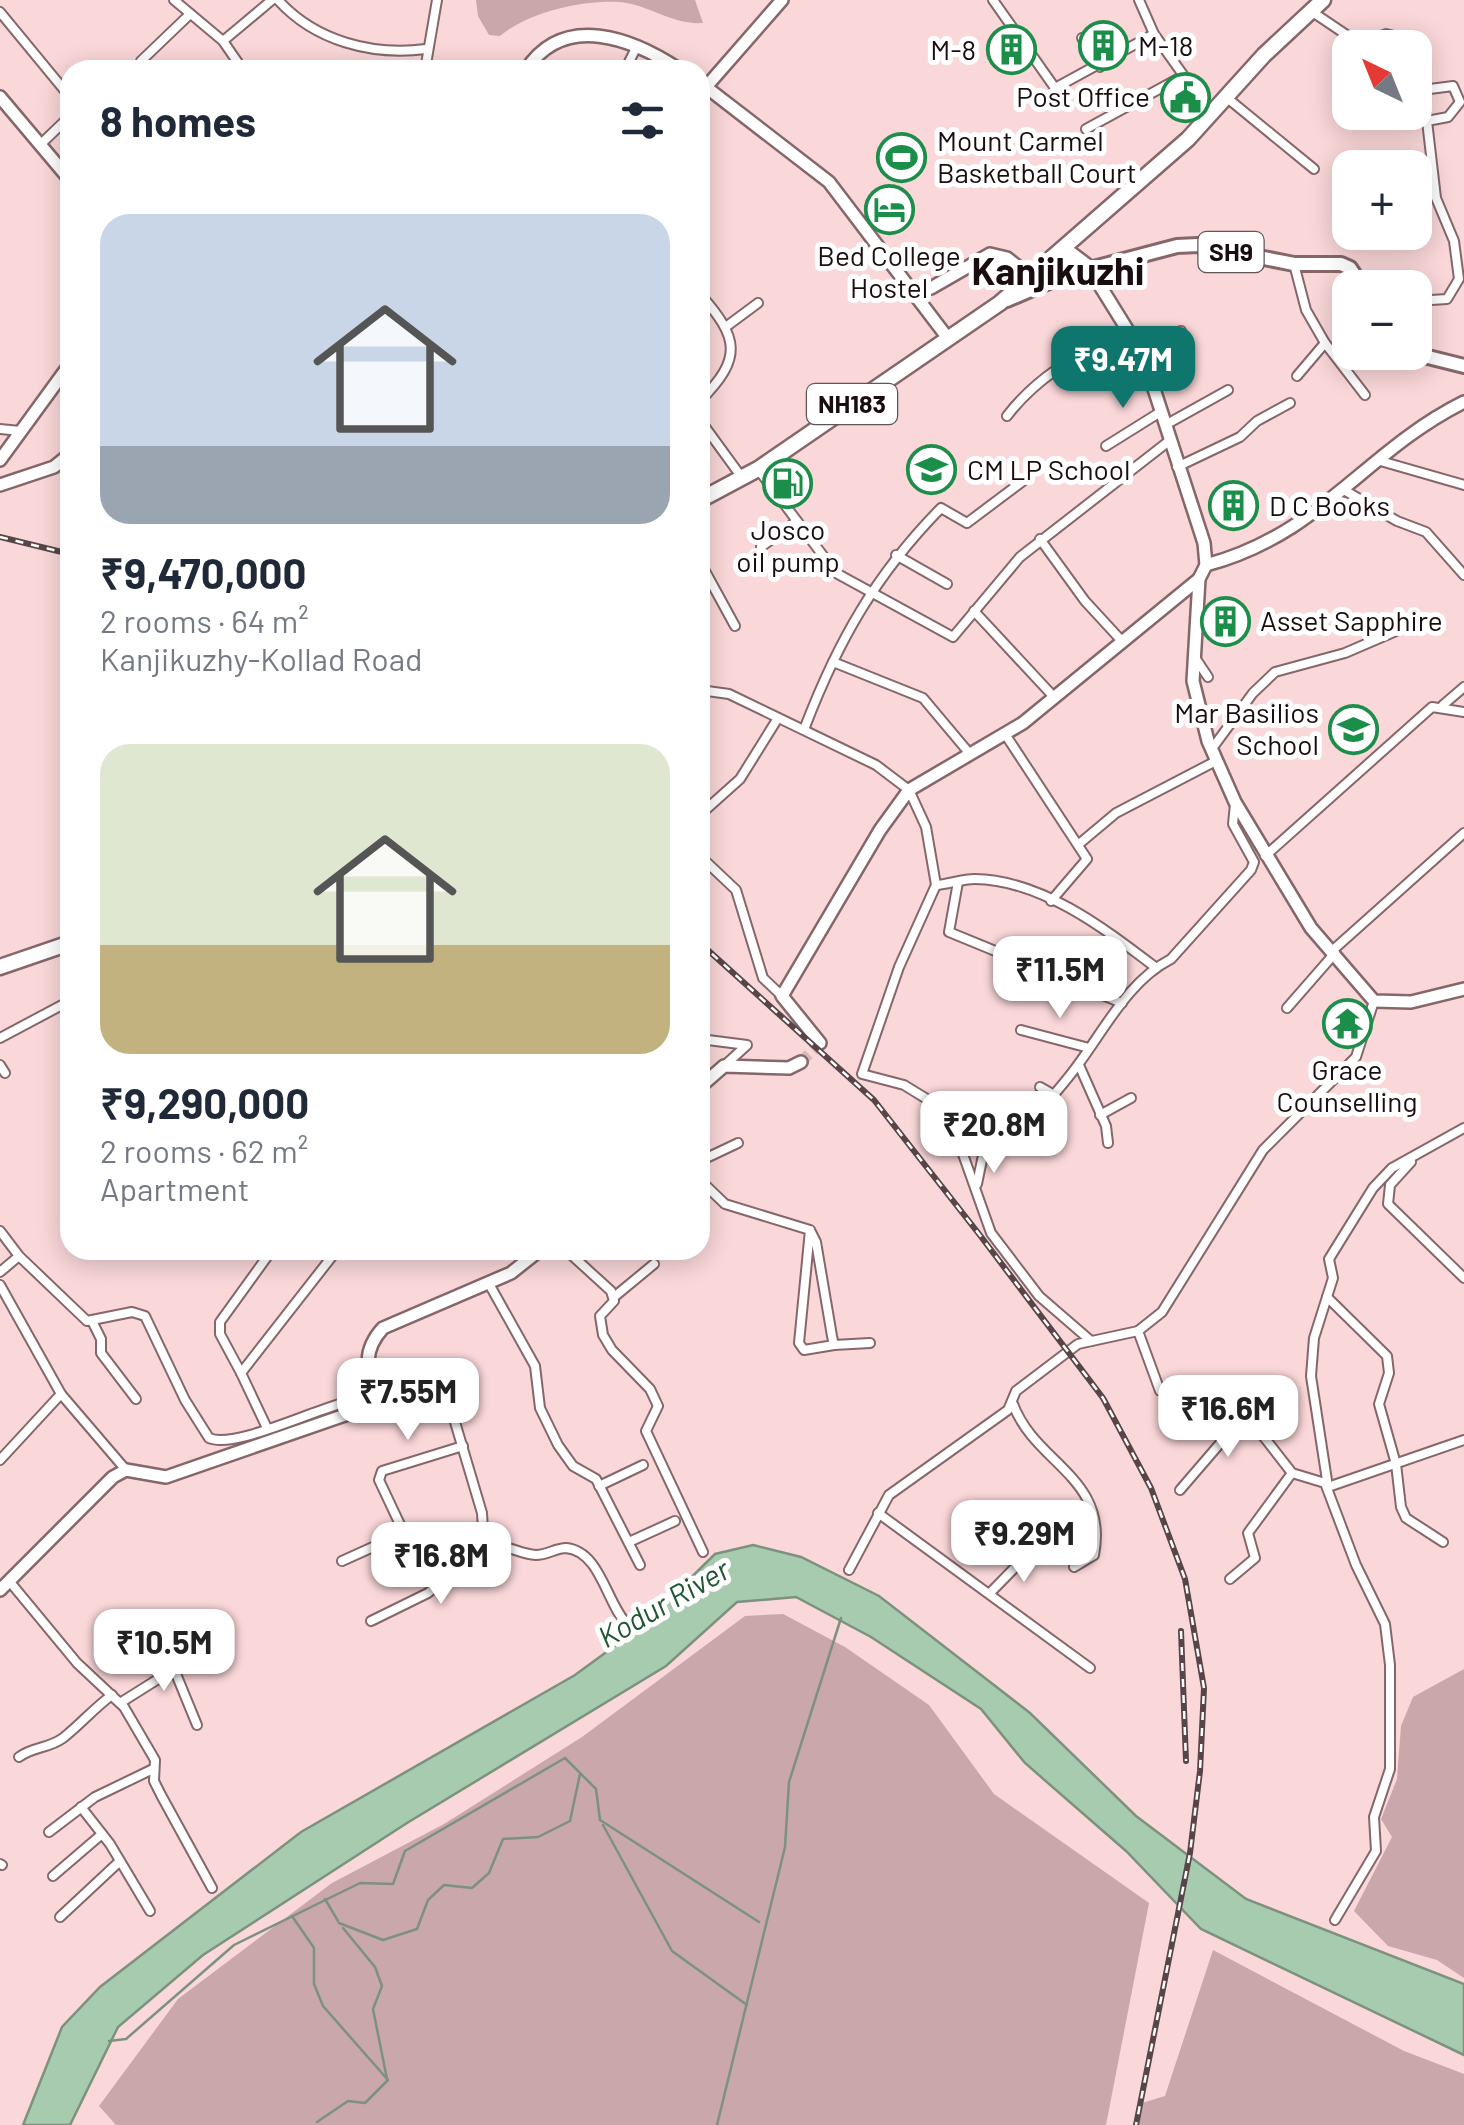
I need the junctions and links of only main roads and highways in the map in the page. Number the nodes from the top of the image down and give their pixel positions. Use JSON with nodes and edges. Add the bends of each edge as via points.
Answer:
{"nodes":[{"id":1,"x":782,"y":0,"type":"edge"},
{"id":2,"x":1322,"y":0,"type":"edge"},
{"id":3,"x":534,"y":60,"type":"edge"},
{"id":4,"x":660,"y":60,"type":"edge"},
{"id":5,"x":710,"y":80,"type":"edge"},
{"id":6,"x":710,"y":95,"type":"edge"},
{"id":7,"x":0,"y":96,"type":"edge"},
{"id":8,"x":5,"y":111,"type":"edge"},
{"id":9,"x":60,"y":166,"type":"edge"},
{"id":10,"x":1064,"y":249,"type":"junction"},
{"id":11,"x":1089,"y":268,"type":"junction"},
{"id":12,"x":1347,"y":270,"type":"edge"},
{"id":13,"x":1031,"y":277,"type":"junction"},
{"id":14,"x":912,"y":292,"type":"junction"},
{"id":15,"x":1000,"y":304,"type":"junction"},
{"id":16,"x":948,"y":337,"type":"junction"},
{"id":17,"x":1432,"y":358,"type":"edge"},
{"id":18,"x":1464,"y":366,"type":"edge"},
{"id":19,"x":60,"y":377,"type":"edge"},
{"id":20,"x":1464,"y":402,"type":"edge"},
{"id":21,"x":0,"y":460,"type":"edge"},
{"id":22,"x":60,"y":462,"type":"edge"},
{"id":23,"x":0,"y":485,"type":"edge"},
{"id":24,"x":710,"y":495,"type":"edge"},
{"id":25,"x":1206,"y":565,"type":"junction"},
{"id":26,"x":1199,"y":579,"type":"junction"},
{"id":27,"x":60,"y":946,"type":"edge"},
{"id":28,"x":1,"y":964,"type":"edge"},
{"id":29,"x":1464,"y":989,"type":"edge"},
{"id":30,"x":820,"y":1042,"type":"dead end"},
{"id":31,"x":801,"y":1062,"type":"tunnel mouth"},
{"id":32,"x":710,"y":1078,"type":"edge"},
{"id":33,"x":527,"y":1260,"type":"edge"},
{"id":34,"x":5,"y":1586,"type":"edge"}],
"edges":[{"from":1,"to":5,"type":"main road"},
{"from":2,"to":10,"type":"highway","number":"NH183","via":[[1212,114]]},
{"from":3,"to":4,"type":"main road","via":[[567,35],[593,34]]},
{"from":6,"to":14,"type":"main road","via":[[829,182]]},
{"from":7,"to":8,"type":"main road"},
{"from":8,"to":9,"type":"main road"},
{"from":10,"to":11,"type":"highway"},
{"from":10,"to":13,"type":"highway","number":"NH183"},
{"from":11,"to":12,"type":"main road","number":"SH9","via":[[1198,245]]},
{"from":11,"to":15,"type":"main road"},
{"from":11,"to":25,"type":"main road","via":[[1140,350]]},
{"from":13,"to":14,"type":"main road","via":[[990,254]]},
{"from":13,"to":15,"type":"highway","number":"NH183"},
{"from":14,"to":16,"type":"main road"},
{"from":15,"to":16,"type":"highway","number":"NH183"},
{"from":16,"to":24,"type":"highway","number":"NH183"},
{"from":17,"to":18,"type":"main road"},
{"from":19,"to":21,"type":"main road"},
{"from":20,"to":25,"type":"main road","via":[[1413,430],[1276,540]]},
{"from":22,"to":23,"type":"main road"},
{"from":25,"to":26,"type":"main road"},
{"from":26,"to":29,"type":"main road","via":[[1193,680],[1214,756],[1311,928],[1374,1001],[1411,1002]]},
{"from":26,"to":30,"type":"main road","via":[[1005,734],[909,790],[782,996]]},
{"from":27,"to":28,"type":"highway"},
{"from":31,"to":32,"type":"main road","via":[[770,1069],[724,1066]]},
{"from":33,"to":34,"type":"main road","via":[[383,1328],[369,1343],[366,1365],[376,1399],[166,1477],[126,1470],[113,1476]]}]}
